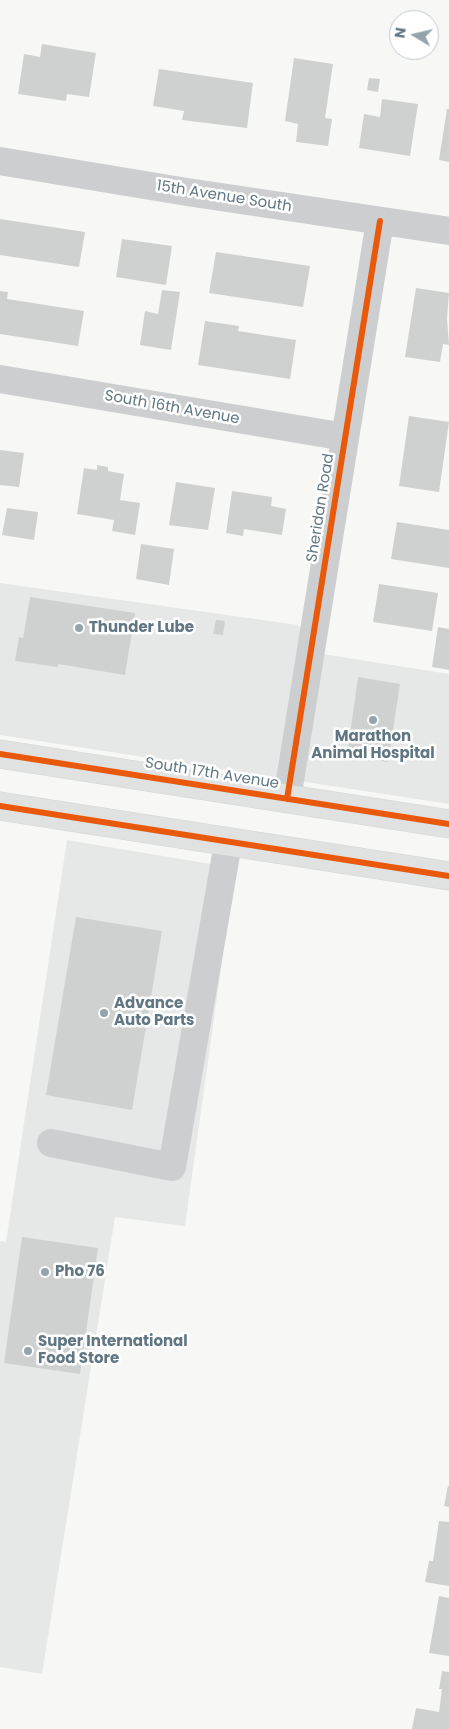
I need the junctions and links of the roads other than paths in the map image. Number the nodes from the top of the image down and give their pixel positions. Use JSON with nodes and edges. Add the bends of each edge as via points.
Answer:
{"nodes":[{"id":1,"x":0,"y":161,"type":"edge"},
{"id":2,"x":380,"y":221,"type":"junction"},
{"id":3,"x":449,"y":232,"type":"edge"},
{"id":4,"x":0,"y":379,"type":"edge"},
{"id":5,"x":345,"y":437,"type":"junction"},
{"id":6,"x":0,"y":754,"type":"edge"},
{"id":7,"x":287,"y":799,"type":"junction"},
{"id":8,"x":0,"y":806,"type":"edge"},
{"id":9,"x":449,"y":824,"type":"edge"},
{"id":10,"x":228,"y":843,"type":"junction"},
{"id":11,"x":449,"y":876,"type":"edge"},
{"id":12,"x":51,"y":1143,"type":"dead end"}],
"edges":[{"from":1,"to":2,"type":"street","name":"15th Avenue South"},
{"from":2,"to":3,"type":"street","name":"15th Avenue South"},
{"from":2,"to":5,"type":"street","name":"Sheridan Road"},
{"from":4,"to":5,"type":"street","name":"South 16th Avenue"},
{"from":5,"to":7,"type":"street","name":"Sheridan Road"},
{"from":6,"to":7,"type":"main road","name":"South 17th Avenue"},
{"from":7,"to":9,"type":"main road","name":"South 17th Avenue"},
{"from":8,"to":10,"type":"main road"},
{"from":10,"to":11,"type":"main road"},
{"from":10,"to":12,"type":"street","via":[[172,1167]]}]}
